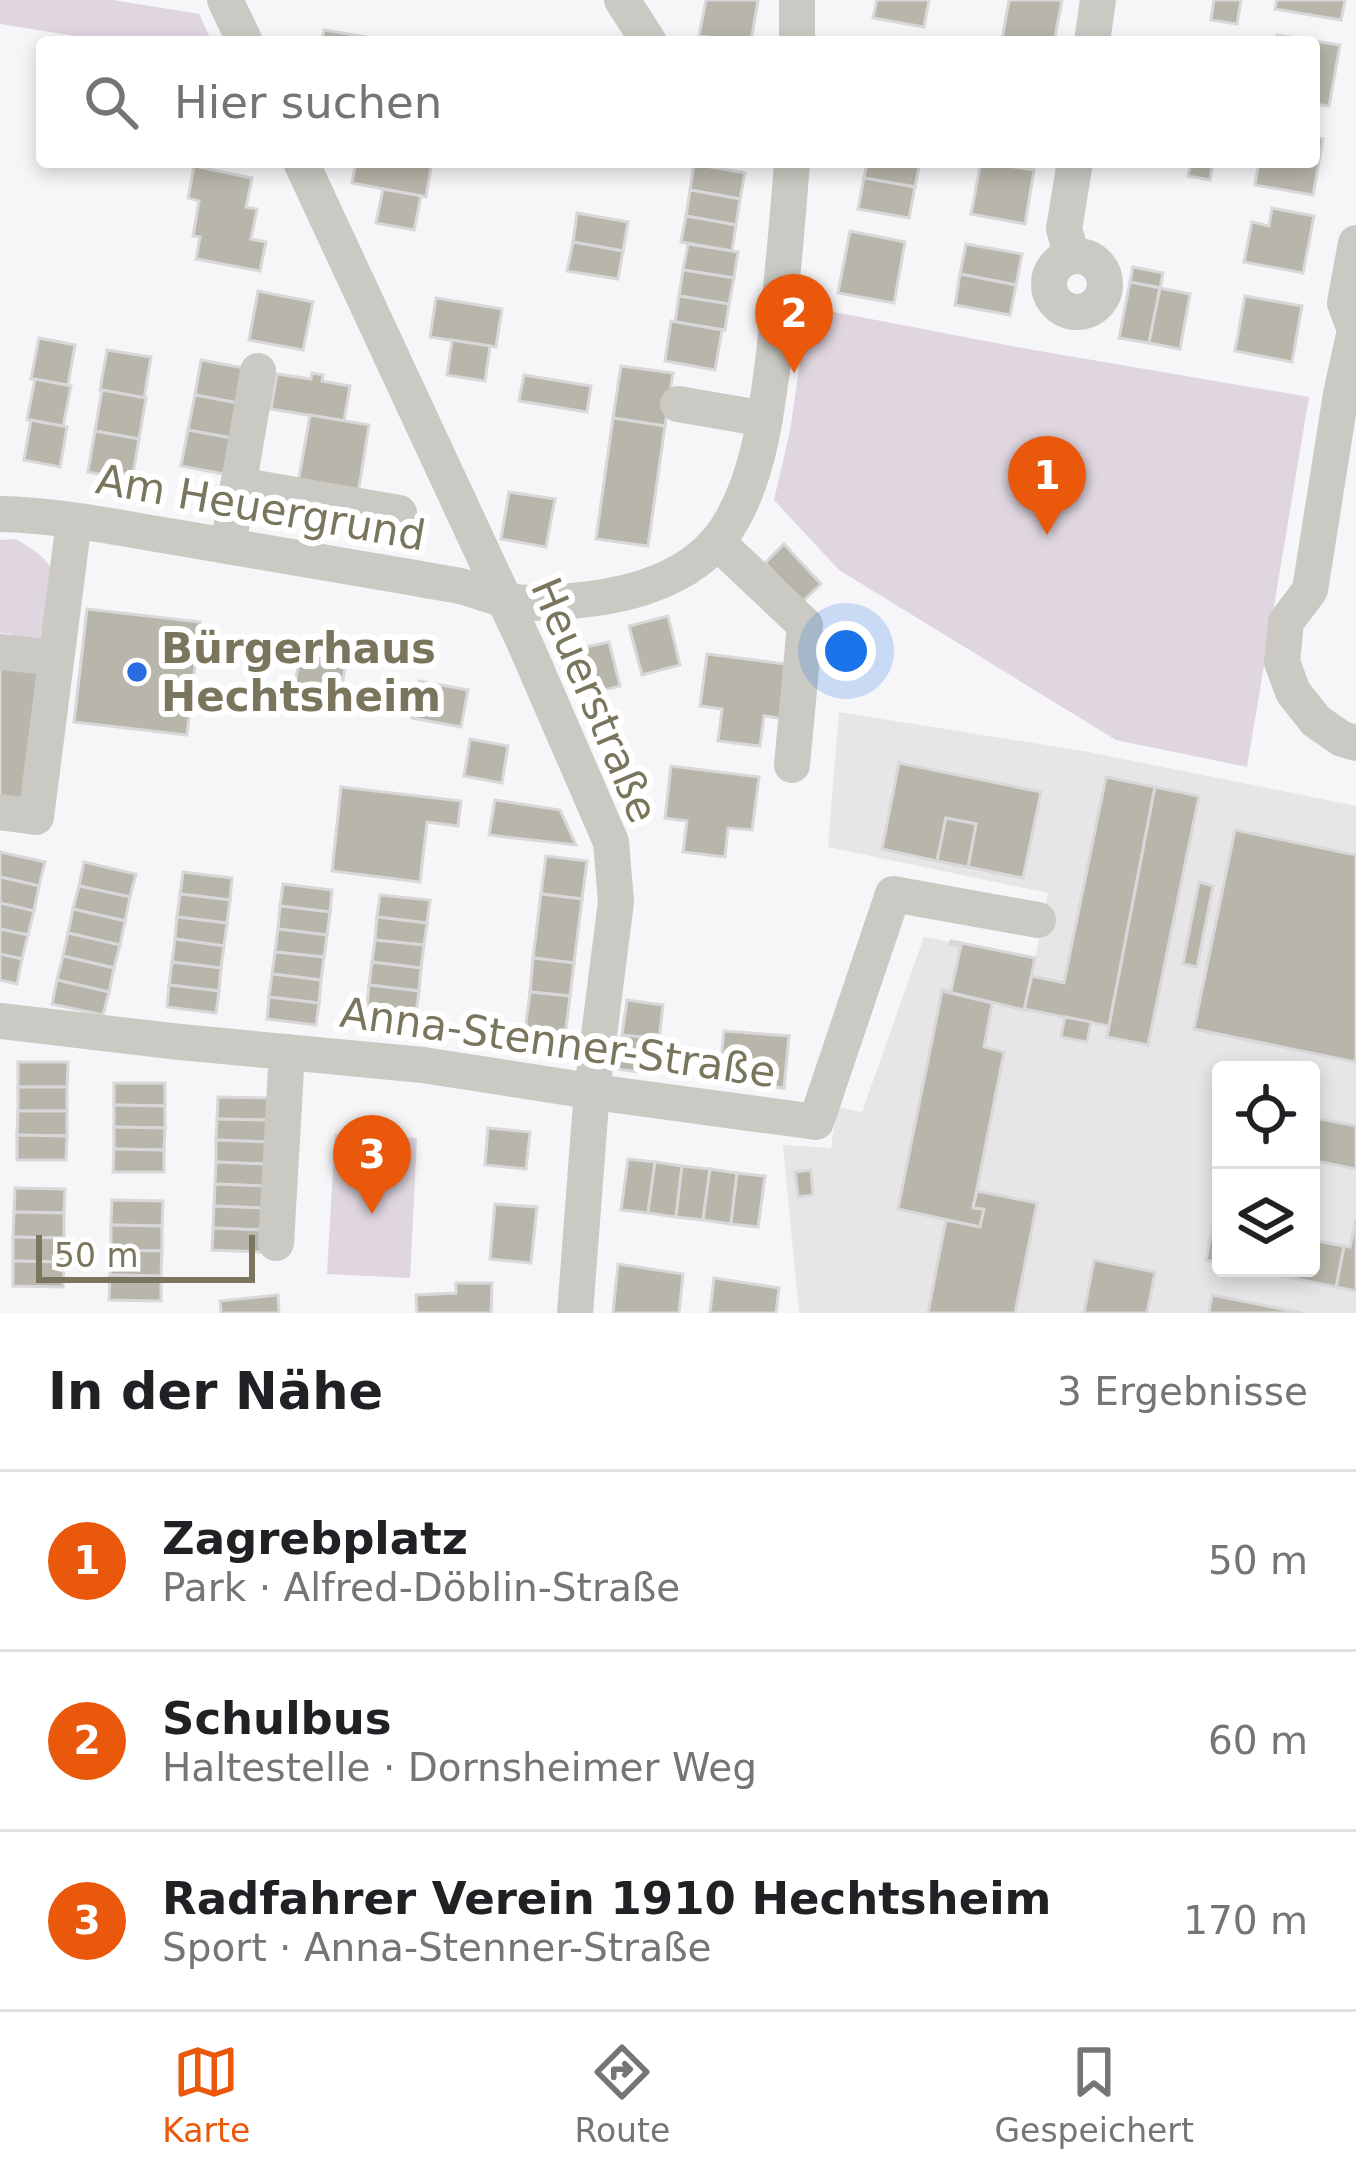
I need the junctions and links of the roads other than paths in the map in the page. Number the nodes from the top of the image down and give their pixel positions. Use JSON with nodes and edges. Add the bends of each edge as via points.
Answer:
{"nodes":[{"id":1,"x":225,"y":0,"type":"edge"},
{"id":2,"x":622,"y":0,"type":"edge"},
{"id":3,"x":797,"y":0,"type":"edge"},
{"id":4,"x":1098,"y":0,"type":"edge"},
{"id":5,"x":242,"y":36,"type":"edge"},
{"id":6,"x":645,"y":36,"type":"edge"},
{"id":7,"x":797,"y":36,"type":"edge"},
{"id":8,"x":1093,"y":36,"type":"edge"},
{"id":9,"x":304,"y":168,"type":"edge"},
{"id":10,"x":792,"y":168,"type":"edge"},
{"id":11,"x":1074,"y":168,"type":"edge"},
{"id":12,"x":1356,"y":243,"type":"edge"},
{"id":13,"x":1072,"y":256,"type":"dead end"},
{"id":14,"x":1355,"y":330,"type":"edge"},
{"id":15,"x":258,"y":371,"type":"dead end"},
{"id":16,"x":678,"y":404,"type":"dead end"},
{"id":17,"x":765,"y":419,"type":"junction"},
{"id":18,"x":238,"y":485,"type":"junction"},
{"id":19,"x":399,"y":513,"type":"dead end"},
{"id":20,"x":0,"y":514,"type":"edge"},
{"id":21,"x":74,"y":521,"type":"junction"},
{"id":22,"x":717,"y":542,"type":"junction"},
{"id":23,"x":228,"y":546,"type":"junction"},
{"id":24,"x":505,"y":601,"type":"junction"},
{"id":25,"x":0,"y":652,"type":"edge"},
{"id":26,"x":54,"y":658,"type":"junction"},
{"id":27,"x":1356,"y":743,"type":"edge"},
{"id":28,"x":792,"y":765,"type":"dead end"},
{"id":29,"x":0,"y":812,"type":"edge"},
{"id":30,"x":1038,"y":920,"type":"dead end"},
{"id":31,"x":0,"y":1021,"type":"edge"},
{"id":32,"x":287,"y":1052,"type":"junction"},
{"id":33,"x":592,"y":1090,"type":"junction"},
{"id":34,"x":276,"y":1243,"type":"dead end"},
{"id":35,"x":575,"y":1313,"type":"edge"}],
"edges":[{"from":1,"to":5,"type":"street"},
{"from":2,"to":6,"type":"street"},
{"from":3,"to":7,"type":"street"},
{"from":4,"to":8,"type":"street"},
{"from":9,"to":24,"type":"street","name":"Heuerstraße"},
{"from":10,"to":17,"type":"street"},
{"from":11,"to":13,"type":"street","via":[[1064,229]]},
{"from":12,"to":14,"type":"street","via":[[1345,303]]},
{"from":14,"to":27,"type":"street","via":[[1310,590],[1286,622],[1282,662],[1316,721]]},
{"from":15,"to":18,"type":"street"},
{"from":16,"to":17,"type":"street"},
{"from":17,"to":22,"type":"street","via":[[745,493]]},
{"from":18,"to":19,"type":"street"},
{"from":18,"to":23,"type":"street"},
{"from":20,"to":21,"type":"street","name":"Am Heuergrund"},
{"from":21,"to":23,"type":"street","name":"Am Heuergrund"},
{"from":21,"to":26,"type":"street"},
{"from":22,"to":24,"type":"street","name":"Am Heuergrund","via":[[670,577],[626,594]]},
{"from":22,"to":28,"type":"street","via":[[805,625]]},
{"from":23,"to":24,"type":"street","name":"Am Heuergrund"},
{"from":24,"to":33,"type":"street","name":"Heuerstraße","via":[[611,842],[616,902]]},
{"from":25,"to":26,"type":"street"},
{"from":26,"to":29,"type":"street","via":[[36,817]]},
{"from":30,"to":33,"type":"street","name":"Anna-Stenner-Straße","via":[[893,893],[816,1122]]},
{"from":31,"to":32,"type":"street","name":"Anna-Stenner-Straße"},
{"from":32,"to":33,"type":"street","name":"Anna-Stenner-Straße"},
{"from":32,"to":34,"type":"street","name":"Anna-Stenner-Straße"},
{"from":33,"to":35,"type":"street","name":"Heuerstraße"}]}
